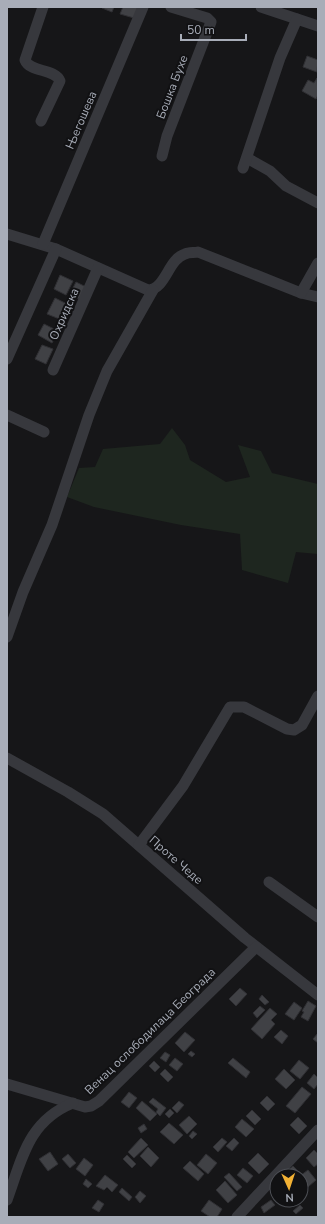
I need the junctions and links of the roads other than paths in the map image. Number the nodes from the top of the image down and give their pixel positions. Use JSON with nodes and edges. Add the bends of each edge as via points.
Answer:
{"nodes":[{"id":1,"x":42,"y":7,"type":"edge"},
{"id":2,"x":144,"y":7,"type":"edge"},
{"id":3,"x":172,"y":7,"type":"edge"},
{"id":4,"x":261,"y":7,"type":"edge"},
{"id":5,"x":297,"y":19,"type":"junction"},
{"id":6,"x":318,"y":26,"type":"edge"},
{"id":7,"x":41,"y":121,"type":"dead end"},
{"id":8,"x":162,"y":156,"type":"dead end"},
{"id":9,"x":318,"y":203,"type":"edge"},
{"id":10,"x":7,"y":234,"type":"edge"},
{"id":11,"x":43,"y":244,"type":"junction"},
{"id":12,"x":56,"y":249,"type":"junction"},
{"id":13,"x":318,"y":263,"type":"edge"},
{"id":14,"x":98,"y":268,"type":"junction"},
{"id":15,"x":153,"y":290,"type":"junction"},
{"id":16,"x":301,"y":293,"type":"junction"},
{"id":17,"x":318,"y":297,"type":"edge"},
{"id":18,"x":7,"y":359,"type":"edge"},
{"id":19,"x":52,"y":370,"type":"dead end"},
{"id":20,"x":7,"y":415,"type":"edge"},
{"id":21,"x":44,"y":432,"type":"dead end"},
{"id":22,"x":7,"y":637,"type":"edge"},
{"id":23,"x":318,"y":696,"type":"edge"},
{"id":24,"x":7,"y":758,"type":"edge"},
{"id":25,"x":139,"y":845,"type":"junction"},
{"id":26,"x":269,"y":882,"type":"dead end"},
{"id":27,"x":318,"y":917,"type":"edge"},
{"id":28,"x":256,"y":946,"type":"junction"},
{"id":29,"x":318,"y":995,"type":"edge"},
{"id":30,"x":7,"y":1084,"type":"edge"},
{"id":31,"x":73,"y":1103,"type":"junction"},
{"id":32,"x":318,"y":1130,"type":"edge"},
{"id":33,"x":7,"y":1200,"type":"edge"},
{"id":34,"x":236,"y":1217,"type":"edge"}],
"edges":[{"from":1,"to":7,"type":"street","via":[[25,60],[28,65],[57,76],[60,81]]},
{"from":2,"to":11,"type":"street","name":"Његошева"},
{"from":3,"to":8,"type":"street","name":"Бошка Бухе","via":[[207,18],[211,22],[167,136]]},
{"from":4,"to":5,"type":"street"},
{"from":5,"to":6,"type":"street"},
{"from":5,"to":9,"type":"street","via":[[280,58],[245,163],[270,171],[286,186]]},
{"from":10,"to":11,"type":"street"},
{"from":11,"to":12,"type":"street"},
{"from":12,"to":14,"type":"street"},
{"from":12,"to":18,"type":"street"},
{"from":13,"to":16,"type":"street"},
{"from":14,"to":15,"type":"street","via":[[142,288]]},
{"from":14,"to":19,"type":"street","name":"Охридска"},
{"from":15,"to":16,"type":"street","via":[[177,258],[198,252]]},
{"from":15,"to":22,"type":"street","via":[[107,371],[89,415],[52,525]]},
{"from":16,"to":17,"type":"street"},
{"from":20,"to":21,"type":"street"},
{"from":23,"to":25,"type":"street","via":[[302,725],[294,730],[287,729],[244,707],[230,708],[183,786]]},
{"from":24,"to":25,"type":"street","name":"Проте Чеде","via":[[103,814]]},
{"from":25,"to":28,"type":"street","name":"Проте Чеде"},
{"from":26,"to":27,"type":"street"},
{"from":28,"to":29,"type":"street","name":"Проте Чеде"},
{"from":28,"to":31,"type":"street","name":"Венац ослободилаца Београда","via":[[99,1101],[84,1107]]},
{"from":30,"to":31,"type":"street","name":"Венац ослободилаца Београда"},
{"from":31,"to":33,"type":"street","via":[[50,1115],[32,1134]]},
{"from":32,"to":34,"type":"street"}]}
